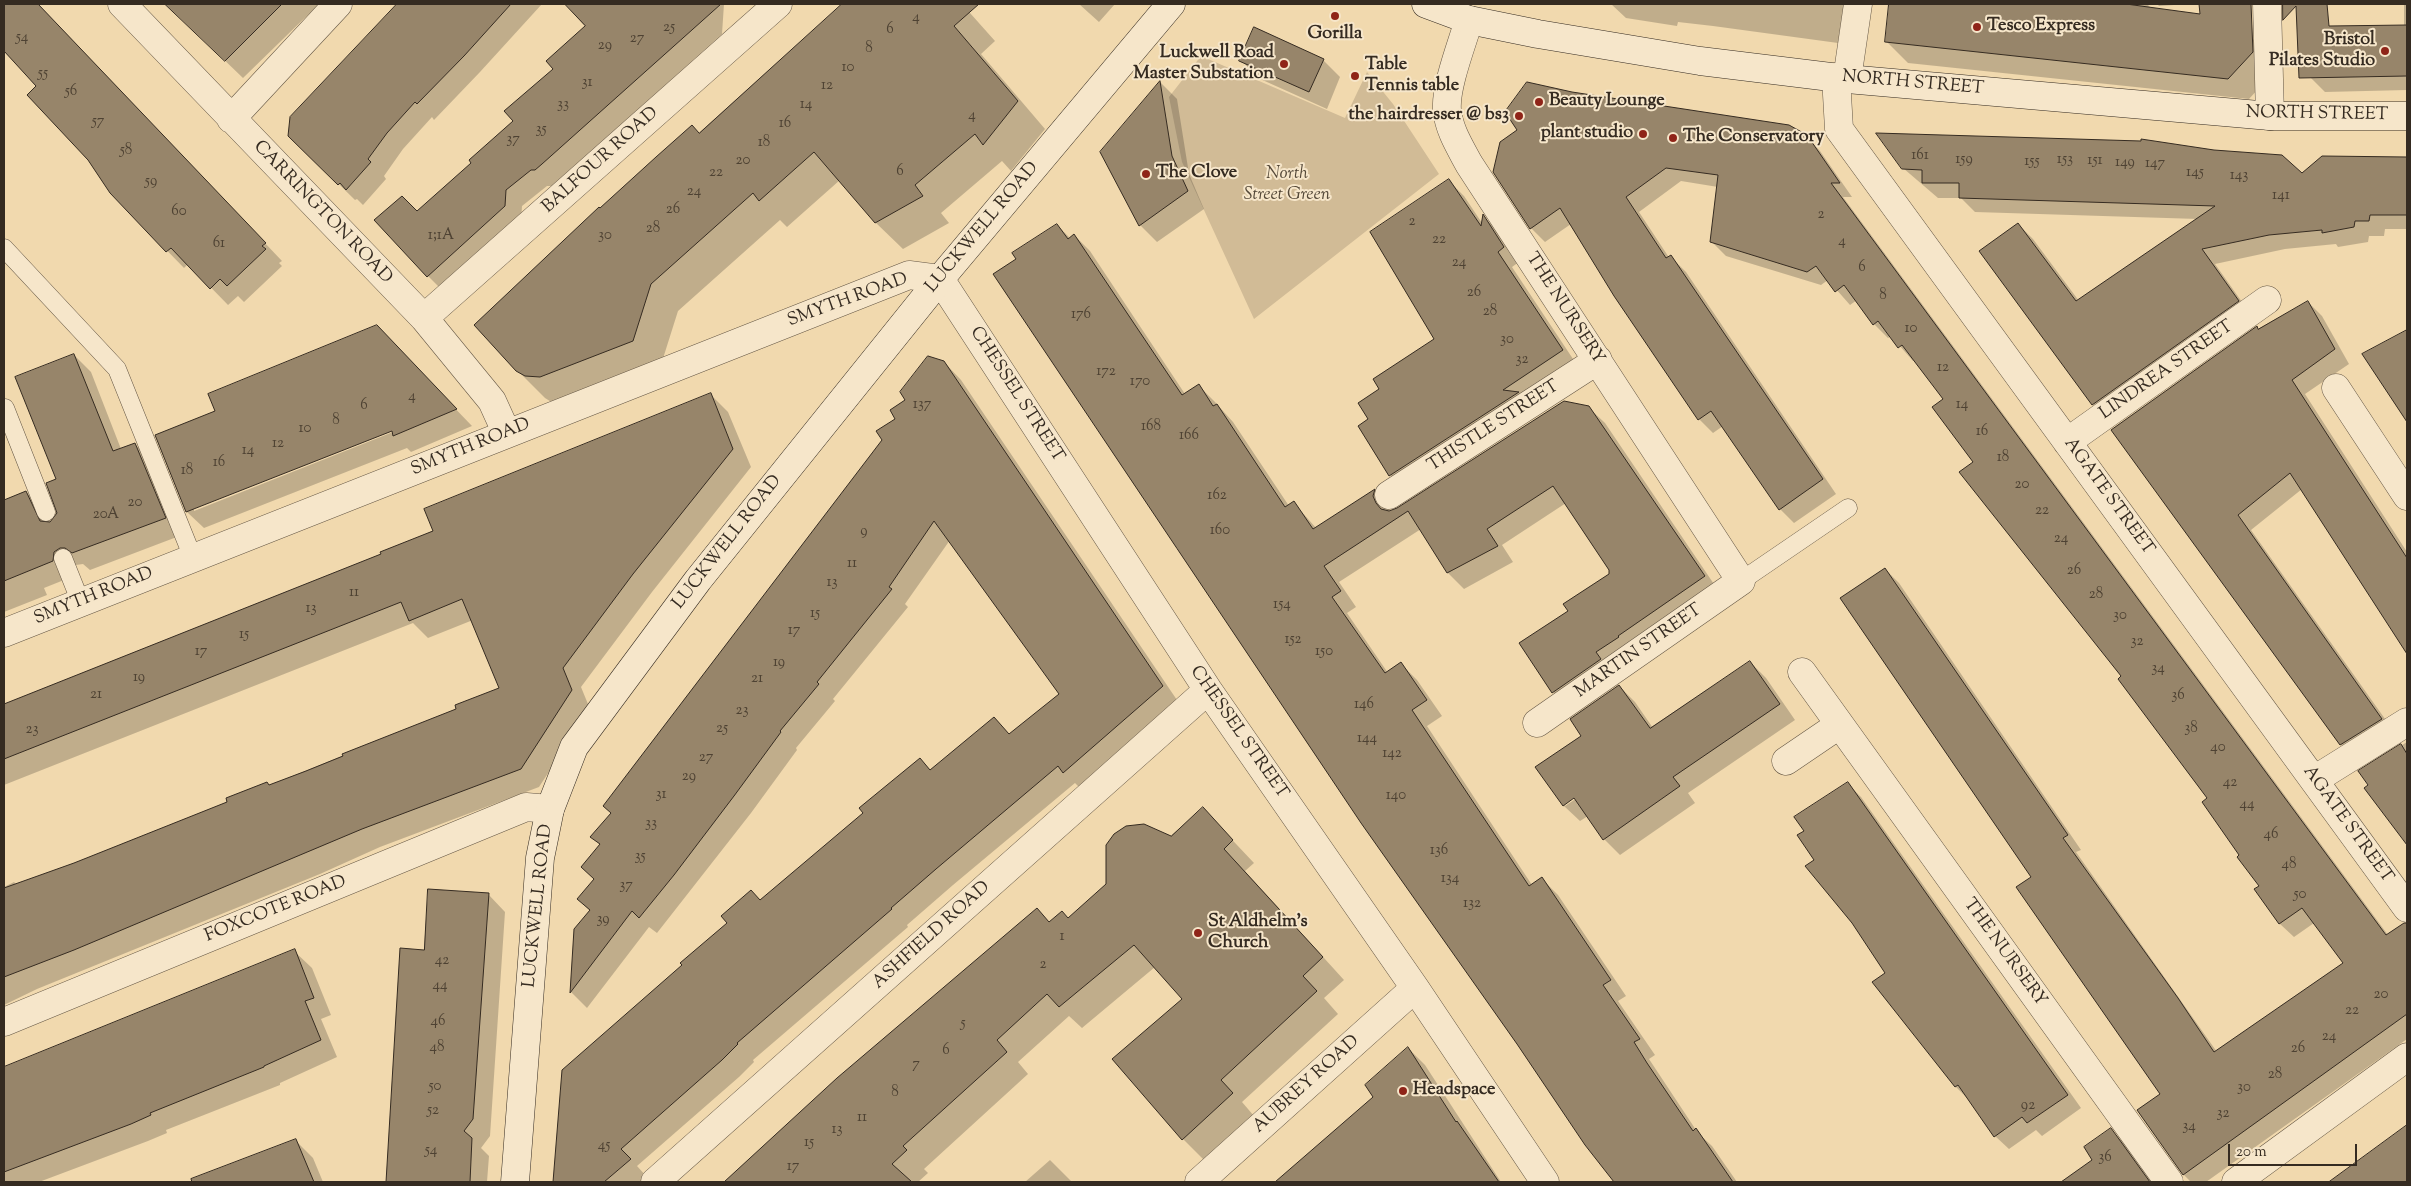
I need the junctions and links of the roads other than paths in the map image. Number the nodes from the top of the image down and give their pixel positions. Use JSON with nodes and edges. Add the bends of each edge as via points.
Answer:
{"nodes":[{"id":1,"x":122,"y":4,"type":"edge"},
{"id":2,"x":338,"y":4,"type":"edge"},
{"id":3,"x":778,"y":4,"type":"edge"},
{"id":4,"x":1171,"y":4,"type":"edge"},
{"id":5,"x":1426,"y":4,"type":"edge"},
{"id":6,"x":1858,"y":4,"type":"edge"},
{"id":7,"x":2268,"y":4,"type":"edge"},
{"id":8,"x":1469,"y":20,"type":"junction"},
{"id":9,"x":1841,"y":78,"type":"junction"},
{"id":10,"x":2270,"y":116,"type":"junction"},
{"id":11,"x":2407,"y":116,"type":"edge"},
{"id":12,"x":231,"y":119,"type":"junction"},
{"id":13,"x":4,"y":248,"type":"edge"},
{"id":14,"x":940,"y":279,"type":"junction"},
{"id":15,"x":2267,"y":300,"type":"dead end"},
{"id":16,"x":424,"y":318,"type":"junction"},
{"id":17,"x":1598,"y":360,"type":"junction"},
{"id":18,"x":2336,"y":388,"type":"dead end"},
{"id":19,"x":5,"y":408,"type":"dead end"},
{"id":20,"x":507,"y":434,"type":"junction"},
{"id":21,"x":2067,"y":442,"type":"junction"},
{"id":22,"x":1389,"y":494,"type":"dead end"},
{"id":23,"x":2407,"y":496,"type":"edge"},
{"id":24,"x":1848,"y":508,"type":"dead end"},
{"id":25,"x":46,"y":512,"type":"dead end"},
{"id":26,"x":63,"y":558,"type":"dead end"},
{"id":27,"x":193,"y":558,"type":"junction"},
{"id":28,"x":1741,"y":580,"type":"junction"},
{"id":29,"x":81,"y":603,"type":"junction"},
{"id":30,"x":4,"y":633,"type":"edge"},
{"id":31,"x":1802,"y":672,"type":"dead end"},
{"id":32,"x":1208,"y":690,"type":"junction"},
{"id":33,"x":1537,"y":722,"type":"dead end"},
{"id":34,"x":2407,"y":722,"type":"edge"},
{"id":35,"x":1839,"y":725,"type":"junction"},
{"id":36,"x":1786,"y":761,"type":"dead end"},
{"id":37,"x":2314,"y":780,"type":"junction"},
{"id":38,"x":550,"y":808,"type":"junction"},
{"id":39,"x":2407,"y":908,"type":"edge"},
{"id":40,"x":1415,"y":988,"type":"junction"},
{"id":41,"x":4,"y":1022,"type":"edge"},
{"id":42,"x":2407,"y":1057,"type":"edge"},
{"id":43,"x":1534,"y":1178,"type":"edge"},
{"id":44,"x":515,"y":1182,"type":"edge"},
{"id":45,"x":655,"y":1182,"type":"edge"},
{"id":46,"x":1199,"y":1182,"type":"edge"},
{"id":47,"x":2169,"y":1182,"type":"edge"},
{"id":48,"x":2236,"y":1182,"type":"edge"}],
"edges":[{"from":1,"to":12,"type":"street","name":"CARRINGTON ROAD"},
{"from":2,"to":12,"type":"street"},
{"from":3,"to":16,"type":"street","name":"BALFOUR ROAD"},
{"from":4,"to":14,"type":"street","name":"LUCKWELL ROAD"},
{"from":5,"to":8,"type":"street","name":"NORTH STREET"},
{"from":6,"to":9,"type":"street","name":"AGATE STREET"},
{"from":7,"to":10,"type":"street"},
{"from":8,"to":9,"type":"street","name":"NORTH STREET","via":[[1690,59]]},
{"from":8,"to":17,"type":"street","name":"THE NURSERY","via":[[1450,89],[1447,110],[1452,132],[1469,164]]},
{"from":9,"to":10,"type":"street","name":"NORTH STREET"},
{"from":9,"to":21,"type":"street","name":"AGATE STREET","via":[[1839,129]]},
{"from":10,"to":11,"type":"street","name":"NORTH STREET"},
{"from":12,"to":16,"type":"street","name":"CARRINGTON ROAD"},
{"from":13,"to":27,"type":"lane","via":[[117,369]]},
{"from":14,"to":20,"type":"street","name":"SMYTH ROAD","via":[[909,275]]},
{"from":14,"to":32,"type":"street","name":"CHESSEL STREET"},
{"from":14,"to":38,"type":"street","name":"LUCKWELL ROAD","via":[[698,580],[574,747]]},
{"from":15,"to":21,"type":"street","name":"LINDREA STREET"},
{"from":16,"to":20,"type":"street","name":"CARRINGTON ROAD","via":[[492,401]]},
{"from":17,"to":22,"type":"street","name":"THISTLE STREET"},
{"from":17,"to":28,"type":"street","name":"THE NURSERY"},
{"from":18,"to":23,"type":"street"},
{"from":19,"to":25,"type":"lane"},
{"from":20,"to":27,"type":"street","name":"SMYTH ROAD"},
{"from":21,"to":37,"type":"street","name":"AGATE STREET"},
{"from":24,"to":28,"type":"lane"},
{"from":26,"to":29,"type":"lane"},
{"from":27,"to":29,"type":"street","name":"SMYTH ROAD"},
{"from":28,"to":33,"type":"street","name":"MARTIN STREET"},
{"from":29,"to":30,"type":"street","name":"SMYTH ROAD"},
{"from":31,"to":35,"type":"street","name":"THE NURSERY"},
{"from":32,"to":40,"type":"street","name":"CHESSEL STREET"},
{"from":32,"to":45,"type":"street","name":"ASHFIELD ROAD"},
{"from":34,"to":37,"type":"street"},
{"from":35,"to":36,"type":"street"},
{"from":35,"to":47,"type":"street","name":"THE NURSERY"},
{"from":37,"to":39,"type":"street","name":"AGATE STREET"},
{"from":38,"to":41,"type":"street","name":"FOXCOTE ROAD","via":[[526,807]]},
{"from":38,"to":44,"type":"street","name":"LUCKWELL ROAD","via":[[540,858]]},
{"from":40,"to":43,"type":"street","name":"CHESSEL STREET"},
{"from":40,"to":46,"type":"street","name":"AUBREY ROAD"},
{"from":42,"to":48,"type":"street"}]}
